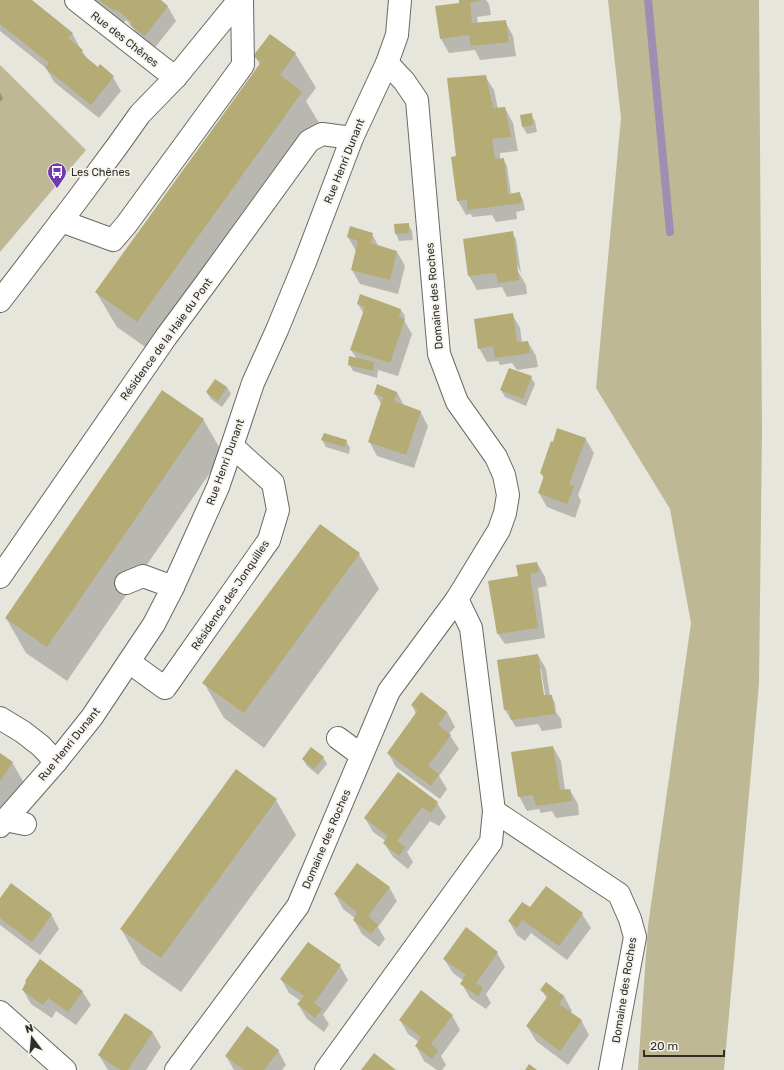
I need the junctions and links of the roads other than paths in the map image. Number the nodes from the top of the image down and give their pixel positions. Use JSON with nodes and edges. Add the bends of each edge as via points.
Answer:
{"nodes":[{"id":1,"x":76,"y":0,"type":"edge"},
{"id":2,"x":240,"y":0,"type":"edge"},
{"id":3,"x":400,"y":0,"type":"edge"},
{"id":4,"x":387,"y":63,"type":"junction"},
{"id":5,"x":176,"y":77,"type":"junction"},
{"id":6,"x":352,"y":138,"type":"junction"},
{"id":7,"x":61,"y":221,"type":"junction"},
{"id":8,"x":0,"y":301,"type":"edge"},
{"id":9,"x":232,"y":446,"type":"junction"},
{"id":10,"x":0,"y":577,"type":"edge"},
{"id":11,"x":126,"y":583,"type":"dead end"},
{"id":12,"x":173,"y":587,"type":"junction"},
{"id":13,"x":458,"y":587,"type":"junction"},
{"id":14,"x":129,"y":662,"type":"junction"},
{"id":15,"x":0,"y":718,"type":"edge"},
{"id":16,"x":338,"y":738,"type":"dead end"},
{"id":17,"x":361,"y":755,"type":"junction"},
{"id":18,"x":56,"y":762,"type":"junction"},
{"id":19,"x":494,"y":811,"type":"junction"},
{"id":20,"x":10,"y":823,"type":"edge"},
{"id":21,"x":0,"y":1012,"type":"edge"},
{"id":22,"x":64,"y":1070,"type":"edge"},
{"id":23,"x":176,"y":1070,"type":"edge"},
{"id":24,"x":326,"y":1070,"type":"edge"},
{"id":25,"x":610,"y":1070,"type":"edge"}],
"edges":[{"from":1,"to":5,"type":"street","name":"Rue des Chênes"},
{"from":2,"to":5,"type":"street"},
{"from":2,"to":7,"type":"street","via":[[243,65],[126,225],[113,240]]},
{"from":3,"to":4,"type":"street","via":[[397,35]]},
{"from":4,"to":6,"type":"street","name":"Rue Henri Dunant"},
{"from":4,"to":13,"type":"street","name":"Domaine des Roches","via":[[417,100],[439,354],[457,402],[496,458],[504,475],[508,494],[499,530]]},
{"from":5,"to":7,"type":"street","via":[[140,114]]},
{"from":6,"to":9,"type":"street","name":"Rue Henri Dunant","via":[[305,262],[253,383]]},
{"from":6,"to":10,"type":"street","name":"Résidence de la Haie du Pont","via":[[322,134],[309,142],[166,337]]},
{"from":7,"to":8,"type":"street"},
{"from":9,"to":12,"type":"street","name":"Rue Henri Dunant","via":[[218,487]]},
{"from":9,"to":14,"type":"street","name":"Résidence des Jonquilles","via":[[273,483],[278,510],[269,540],[165,688]]},
{"from":11,"to":12,"type":"street","via":[[143,576]]},
{"from":12,"to":14,"type":"street","name":"Rue Henri Dunant","via":[[154,624]]},
{"from":13,"to":17,"type":"street","name":"Domaine des Roches","via":[[383,687]]},
{"from":13,"to":19,"type":"street","via":[[471,628]]},
{"from":14,"to":18,"type":"street","name":"Rue Henri Dunant","via":[[92,717]]},
{"from":15,"to":18,"type":"street","via":[[42,746]]},
{"from":16,"to":17,"type":"street"},
{"from":17,"to":23,"type":"street","name":"Domaine des Roches","via":[[298,906]]},
{"from":18,"to":20,"type":"street","name":"Rue Henri Dunant"},
{"from":19,"to":24,"type":"street","via":[[492,842]]},
{"from":19,"to":25,"type":"street","name":"Domaine des Roches","via":[[619,894],[635,937]]},
{"from":21,"to":22,"type":"street"}]}
